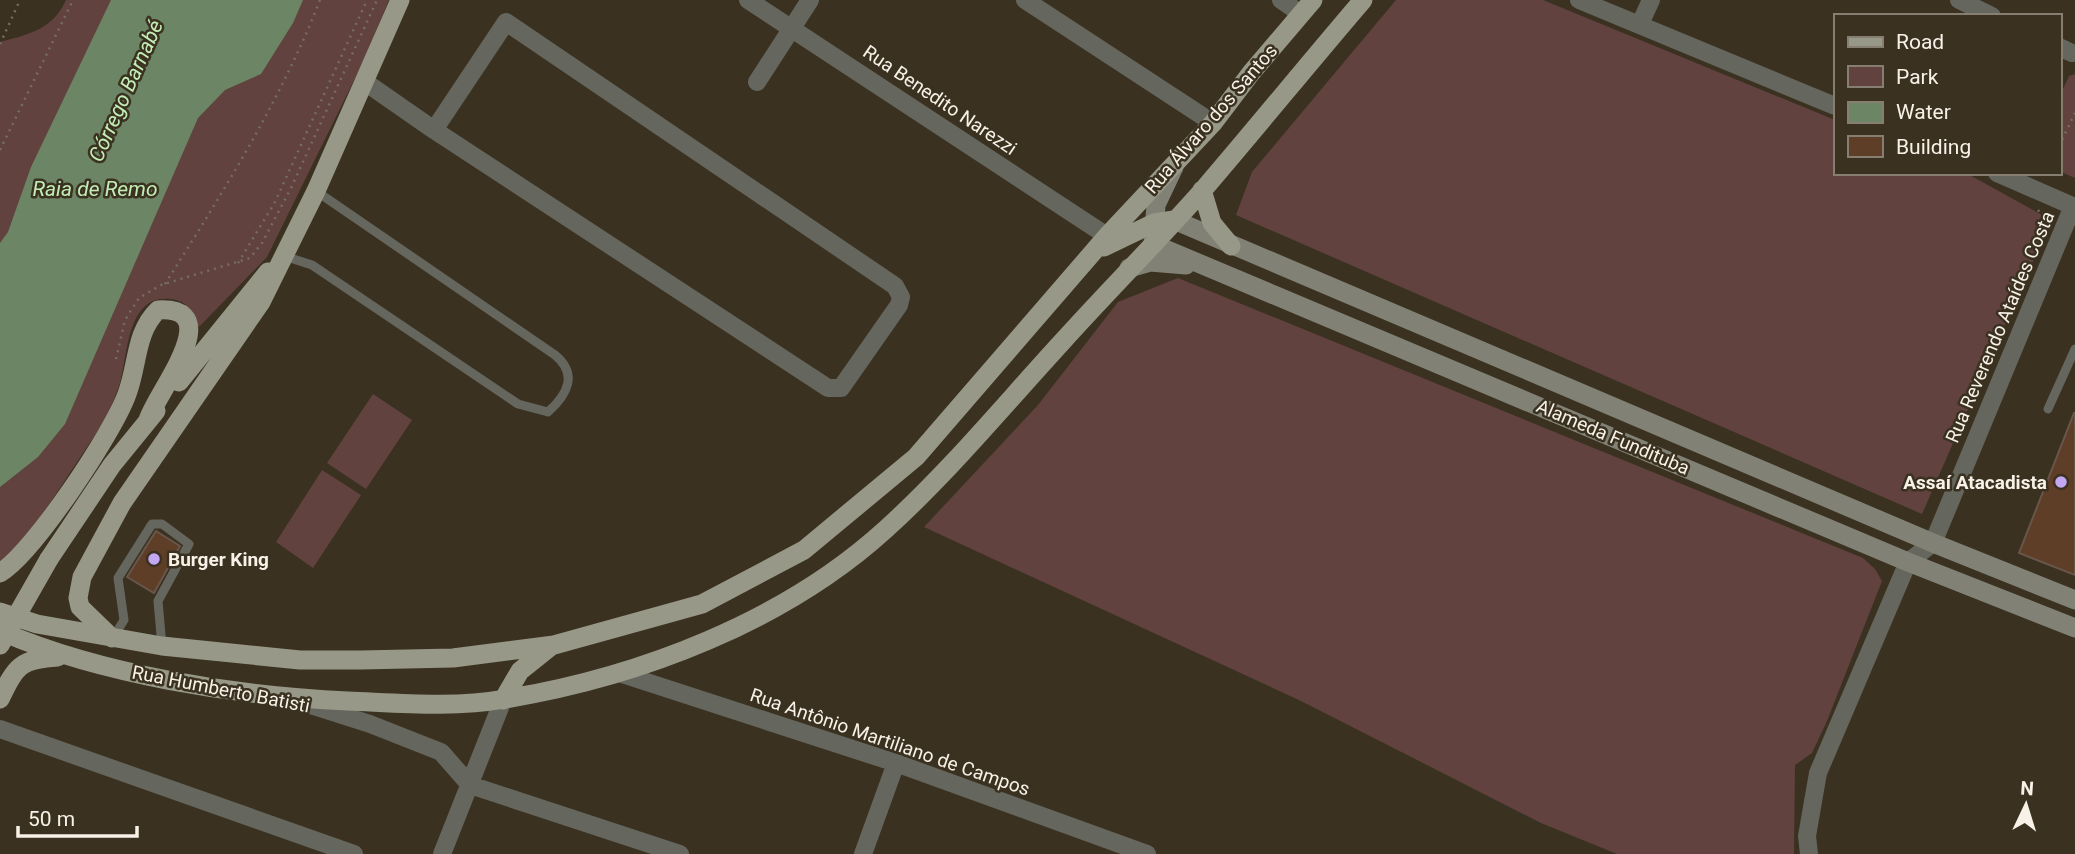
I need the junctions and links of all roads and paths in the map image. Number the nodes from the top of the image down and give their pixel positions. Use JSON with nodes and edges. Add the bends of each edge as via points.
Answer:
{"nodes":[{"id":1,"x":20,"y":0,"type":"edge"},
{"id":2,"x":73,"y":0,"type":"edge"},
{"id":3,"x":320,"y":0,"type":"edge"},
{"id":4,"x":367,"y":0,"type":"edge"},
{"id":5,"x":377,"y":0,"type":"edge"},
{"id":6,"x":400,"y":0,"type":"edge"},
{"id":7,"x":748,"y":0,"type":"edge"},
{"id":8,"x":810,"y":0,"type":"edge"},
{"id":9,"x":1025,"y":0,"type":"edge"},
{"id":10,"x":1281,"y":0,"type":"edge"},
{"id":11,"x":1363,"y":0,"type":"edge"},
{"id":12,"x":1579,"y":0,"type":"edge"},
{"id":13,"x":1651,"y":0,"type":"edge"},
{"id":14,"x":1959,"y":0,"type":"edge"},
{"id":15,"x":1307,"y":7,"type":"edge"},
{"id":16,"x":1988,"y":14,"type":"edge"},
{"id":17,"x":1640,"y":24,"type":"junction"},
{"id":18,"x":791,"y":26,"type":"junction"},
{"id":19,"x":0,"y":44,"type":"edge"},
{"id":20,"x":365,"y":82,"type":"junction"},
{"id":21,"x":757,"y":82,"type":"dead end"},
{"id":22,"x":1834,"y":106,"type":"edge"},
{"id":23,"x":2075,"y":113,"type":"edge"},
{"id":24,"x":1213,"y":123,"type":"junction"},
{"id":25,"x":434,"y":130,"type":"junction"},
{"id":26,"x":2061,"y":142,"type":"edge"},
{"id":27,"x":0,"y":150,"type":"edge"},
{"id":28,"x":1177,"y":162,"type":"junction"},
{"id":29,"x":2002,"y":175,"type":"edge"},
{"id":30,"x":1202,"y":190,"type":"junction"},
{"id":31,"x":316,"y":191,"type":"junction"},
{"id":32,"x":2074,"y":206,"type":"edge"},
{"id":33,"x":1174,"y":220,"type":"junction"},
{"id":34,"x":1154,"y":223,"type":"junction"},
{"id":35,"x":1107,"y":236,"type":"junction"},
{"id":36,"x":1153,"y":244,"type":"junction"},
{"id":37,"x":1231,"y":246,"type":"junction"},
{"id":38,"x":1093,"y":252,"type":"junction"},
{"id":39,"x":282,"y":255,"type":"junction"},
{"id":40,"x":1129,"y":268,"type":"junction"},
{"id":41,"x":1234,"y":277,"type":"junction"},
{"id":42,"x":165,"y":284,"type":"dead end"},
{"id":43,"x":2075,"y":349,"type":"edge"},
{"id":44,"x":2048,"y":409,"type":"dead end"},
{"id":45,"x":148,"y":420,"type":"junction"},
{"id":46,"x":948,"y":423,"type":"junction"},
{"id":47,"x":974,"y":442,"type":"junction"},
{"id":48,"x":1933,"y":542,"type":"junction"},
{"id":49,"x":1908,"y":562,"type":"junction"},
{"id":50,"x":0,"y":573,"type":"edge"},
{"id":51,"x":2075,"y":600,"type":"edge"},
{"id":52,"x":0,"y":611,"type":"edge"},
{"id":53,"x":2075,"y":628,"type":"edge"},
{"id":54,"x":0,"y":631,"type":"edge"},
{"id":55,"x":113,"y":639,"type":"junction"},
{"id":56,"x":0,"y":645,"type":"edge"},
{"id":57,"x":554,"y":645,"type":"junction"},
{"id":58,"x":162,"y":646,"type":"junction"},
{"id":59,"x":66,"y":656,"type":"junction"},
{"id":60,"x":619,"y":673,"type":"junction"},
{"id":61,"x":287,"y":698,"type":"junction"},
{"id":62,"x":0,"y":699,"type":"edge"},
{"id":63,"x":503,"y":700,"type":"junction"},
{"id":64,"x":0,"y":729,"type":"edge"},
{"id":65,"x":896,"y":763,"type":"junction"},
{"id":66,"x":470,"y":785,"type":"junction"},
{"id":67,"x":354,"y":854,"type":"edge"},
{"id":68,"x":442,"y":854,"type":"edge"},
{"id":69,"x":680,"y":854,"type":"edge"},
{"id":70,"x":863,"y":854,"type":"edge"},
{"id":71,"x":1147,"y":854,"type":"edge"},
{"id":72,"x":1809,"y":854,"type":"edge"}],
"edges":[{"from":1,"to":19,"type":"path"},
{"from":2,"to":27,"type":"path"},
{"from":3,"to":42,"type":"path","via":[[248,145]]},
{"from":4,"to":5,"type":"path","via":[[275,202],[238,263],[250,258],[271,228]]},
{"from":6,"to":20,"type":"main road"},
{"from":7,"to":18,"type":"street","name":"Rua Benedito Narezzi"},
{"from":8,"to":18,"type":"street"},
{"from":9,"to":24,"type":"street"},
{"from":10,"to":15,"type":"street"},
{"from":11,"to":30,"type":"main road"},
{"from":12,"to":17,"type":"street"},
{"from":13,"to":17,"type":"street"},
{"from":14,"to":16,"type":"street"},
{"from":15,"to":24,"type":"main road","name":"Rua Álvaro dos Santos"},
{"from":17,"to":22,"type":"street"},
{"from":18,"to":21,"type":"street"},
{"from":18,"to":35,"type":"street","name":"Rua Benedito Narezzi"},
{"from":20,"to":25,"type":"street"},
{"from":20,"to":31,"type":"main road"},
{"from":23,"to":26,"type":"path"},
{"from":24,"to":28,"type":"main road","name":"Rua Álvaro dos Santos"},
{"from":25,"to":25,"type":"street","via":[[828,388],[841,388],[899,306],[901,297],[895,286],[506,22]]},
{"from":28,"to":34,"type":"main road","via":[[1156,205]]},
{"from":28,"to":35,"type":"main road","name":"Rua Álvaro dos Santos"},
{"from":29,"to":32,"type":"street"},
{"from":30,"to":33,"type":"main road"},
{"from":30,"to":37,"type":"main road","via":[[1212,223]]},
{"from":31,"to":39,"type":"main road"},
{"from":31,"to":39,"type":"lane","via":[[566,364],[570,381],[562,400],[548,412],[518,404],[312,265]]},
{"from":32,"to":48,"type":"street","name":"Rua Reverendo Ataídes Costa"},
{"from":33,"to":34,"type":"main road"},
{"from":33,"to":36,"type":"main road"},
{"from":33,"to":37,"type":"main road","name":"Alameda Fundituba"},
{"from":34,"to":36,"type":"main road"},
{"from":34,"to":38,"type":"main road"},
{"from":35,"to":38,"type":"main road","name":"Rua Álvaro dos Santos"},
{"from":36,"to":40,"type":"main road"},
{"from":36,"to":41,"type":"main road","name":"Alameda Fundituba"},
{"from":37,"to":48,"type":"main road","name":"Alameda Fundituba"},
{"from":38,"to":46,"type":"main road","name":"Rua Álvaro dos Santos"},
{"from":39,"to":45,"type":"main road"},
{"from":39,"to":55,"type":"main road","via":[[261,302],[129,493],[82,577],[80,607]]},
{"from":40,"to":41,"type":"main road","via":[[1175,262]]},
{"from":40,"to":47,"type":"main road"},
{"from":41,"to":49,"type":"main road","name":"Alameda Fundituba"},
{"from":43,"to":44,"type":"lane"},
{"from":45,"to":50,"type":"main road","via":[[188,343],[187,320],[169,309],[159,310],[144,329],[128,393],[93,457],[22,555]]},
{"from":45,"to":56,"type":"main road","bridge":true,"via":[[49,559]]},
{"from":46,"to":47,"type":"main road"},
{"from":46,"to":57,"type":"main road","name":"Rua Álvaro dos Santos","via":[[916,457],[828,532],[773,568],[676,614]]},
{"from":47,"to":60,"type":"main road","via":[[884,531],[809,588],[682,652]]},
{"from":48,"to":49,"type":"street"},
{"from":48,"to":51,"type":"main road","name":"Alameda Fundituba"},
{"from":49,"to":53,"type":"main road","name":"Alameda Fundituba"},
{"from":49,"to":72,"type":"street","via":[[1818,773],[1807,836]]},
{"from":52,"to":55,"type":"main road","name":"Rua Álvaro dos Santos","via":[[37,624]]},
{"from":54,"to":59,"type":"main road"},
{"from":55,"to":58,"type":"main road","name":"Rua Álvaro dos Santos"},
{"from":55,"to":58,"type":"lane","via":[[124,620],[118,578],[152,524],[162,524],[189,544],[158,601]]},
{"from":57,"to":58,"type":"main road","name":"Rua Álvaro dos Santos","via":[[453,658],[360,660],[300,660]]},
{"from":57,"to":63,"type":"main road","via":[[520,671]]},
{"from":59,"to":61,"type":"main road","name":"Rua Humberto Batisti","via":[[147,675]]},
{"from":59,"to":62,"type":"main road","via":[[30,659],[14,671]]},
{"from":60,"to":63,"type":"main road"},
{"from":60,"to":65,"type":"street","name":"Rua Antônio Martiliano de Campos"},
{"from":61,"to":63,"type":"main road","via":[[402,703]]},
{"from":61,"to":66,"type":"street","name":"Rua Humberto Batisti","via":[[441,752]]},
{"from":63,"to":66,"type":"street"},
{"from":64,"to":67,"type":"street"},
{"from":65,"to":70,"type":"street"},
{"from":65,"to":71,"type":"street","name":"Rua Antônio Martiliano de Campos"},
{"from":66,"to":68,"type":"street"},
{"from":66,"to":69,"type":"street"}]}
